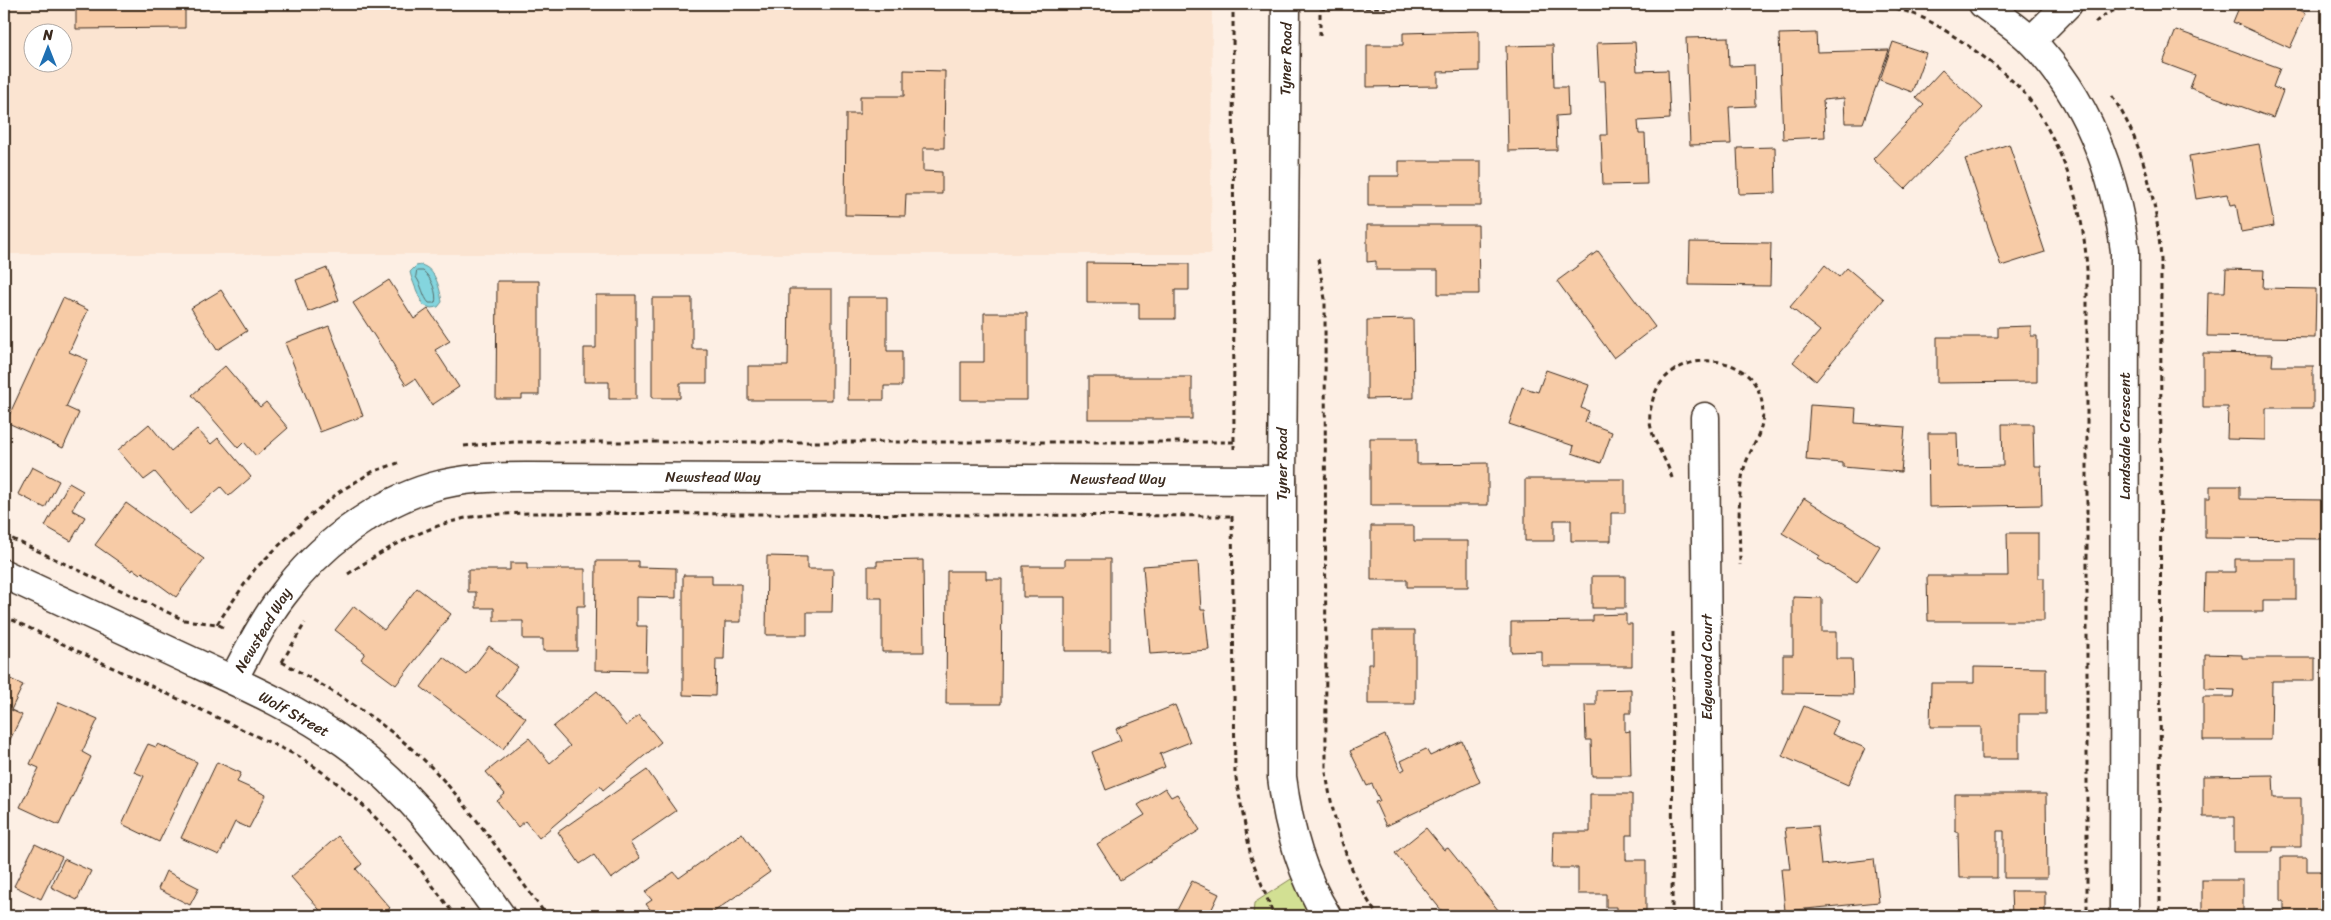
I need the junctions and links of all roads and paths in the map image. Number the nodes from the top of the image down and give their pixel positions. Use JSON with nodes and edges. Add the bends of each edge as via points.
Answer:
{"nodes":[{"id":1,"x":1233,"y":4,"type":"edge"},
{"id":2,"x":1286,"y":4,"type":"edge"},
{"id":3,"x":1320,"y":4,"type":"edge"},
{"id":4,"x":1481,"y":4,"type":"edge"},
{"id":5,"x":1878,"y":4,"type":"edge"},
{"id":6,"x":1983,"y":4,"type":"edge"},
{"id":7,"x":2068,"y":4,"type":"edge"},
{"id":8,"x":2149,"y":4,"type":"edge"},
{"id":9,"x":1320,"y":9,"type":"junction"},
{"id":10,"x":2088,"y":30,"type":"dead end"},
{"id":11,"x":1320,"y":38,"type":"dead end"},
{"id":12,"x":2031,"y":40,"type":"junction"},
{"id":13,"x":1318,"y":250,"type":"dead end"},
{"id":14,"x":1705,"y":418,"type":"dead end"},
{"id":15,"x":1234,"y":452,"type":"dead end"},
{"id":16,"x":1282,"y":480,"type":"junction"},
{"id":17,"x":1232,"y":511,"type":"dead end"},
{"id":18,"x":1232,"y":516,"type":"junction"},
{"id":19,"x":4,"y":535,"type":"edge"},
{"id":20,"x":4,"y":574,"type":"edge"},
{"id":21,"x":340,"y":580,"type":"dead end"},
{"id":22,"x":310,"y":614,"type":"dead end"},
{"id":23,"x":4,"y":616,"type":"edge"},
{"id":24,"x":234,"y":633,"type":"dead end"},
{"id":25,"x":282,"y":662,"type":"dead end"},
{"id":26,"x":233,"y":680,"type":"junction"},
{"id":27,"x":455,"y":916,"type":"edge"},
{"id":28,"x":501,"y":916,"type":"edge"},
{"id":29,"x":1274,"y":916,"type":"edge"},
{"id":30,"x":1327,"y":916,"type":"edge"},
{"id":31,"x":1378,"y":916,"type":"edge"},
{"id":32,"x":1709,"y":916,"type":"edge"},
{"id":33,"x":2087,"y":916,"type":"edge"},
{"id":34,"x":2124,"y":916,"type":"edge"}],
"edges":[{"from":1,"to":15,"type":"path"},
{"from":2,"to":16,"type":"street","name":"Tyner Road"},
{"from":3,"to":9,"type":"path"},
{"from":4,"to":9,"type":"path"},
{"from":5,"to":33,"type":"path","via":[[1912,13],[1944,29],[2010,79],[2033,105],[2065,165],[2078,202],[2086,239],[2087,270]]},
{"from":6,"to":12,"type":"street","name":"Landsdale Crescent"},
{"from":7,"to":12,"type":"street"},
{"from":8,"to":10,"type":"path","via":[[2117,9],[2103,15]]},
{"from":9,"to":11,"type":"path"},
{"from":12,"to":34,"type":"street","name":"Landsdale Crescent","via":[[2053,66],[2102,152],[2120,214],[2125,251]]},
{"from":13,"to":31,"type":"path","via":[[1325,299],[1326,772],[1333,814],[1343,843],[1358,882]]},
{"from":14,"to":32,"type":"street","name":"Edgewood Court"},
{"from":16,"to":26,"type":"street","name":"Newstead Way","via":[[526,476],[441,485],[413,494],[375,513],[311,560],[266,619]]},
{"from":16,"to":30,"type":"street","name":"Tyner Road","via":[[1282,777],[1294,842]]},
{"from":17,"to":18,"type":"path"},
{"from":18,"to":21,"type":"path","via":[[498,514],[466,518],[437,527],[371,558]]},
{"from":18,"to":29,"type":"path","via":[[1235,773],[1251,857]]},
{"from":19,"to":24,"type":"path","via":[[184,620],[217,624]]},
{"from":20,"to":26,"type":"street","name":"Wolf Street"},
{"from":22,"to":25,"type":"path"},
{"from":23,"to":27,"type":"path","via":[[298,756],[325,773],[390,831]]},
{"from":26,"to":28,"type":"street","name":"Wolf Street","via":[[345,743],[376,769],[433,827]]}]}
